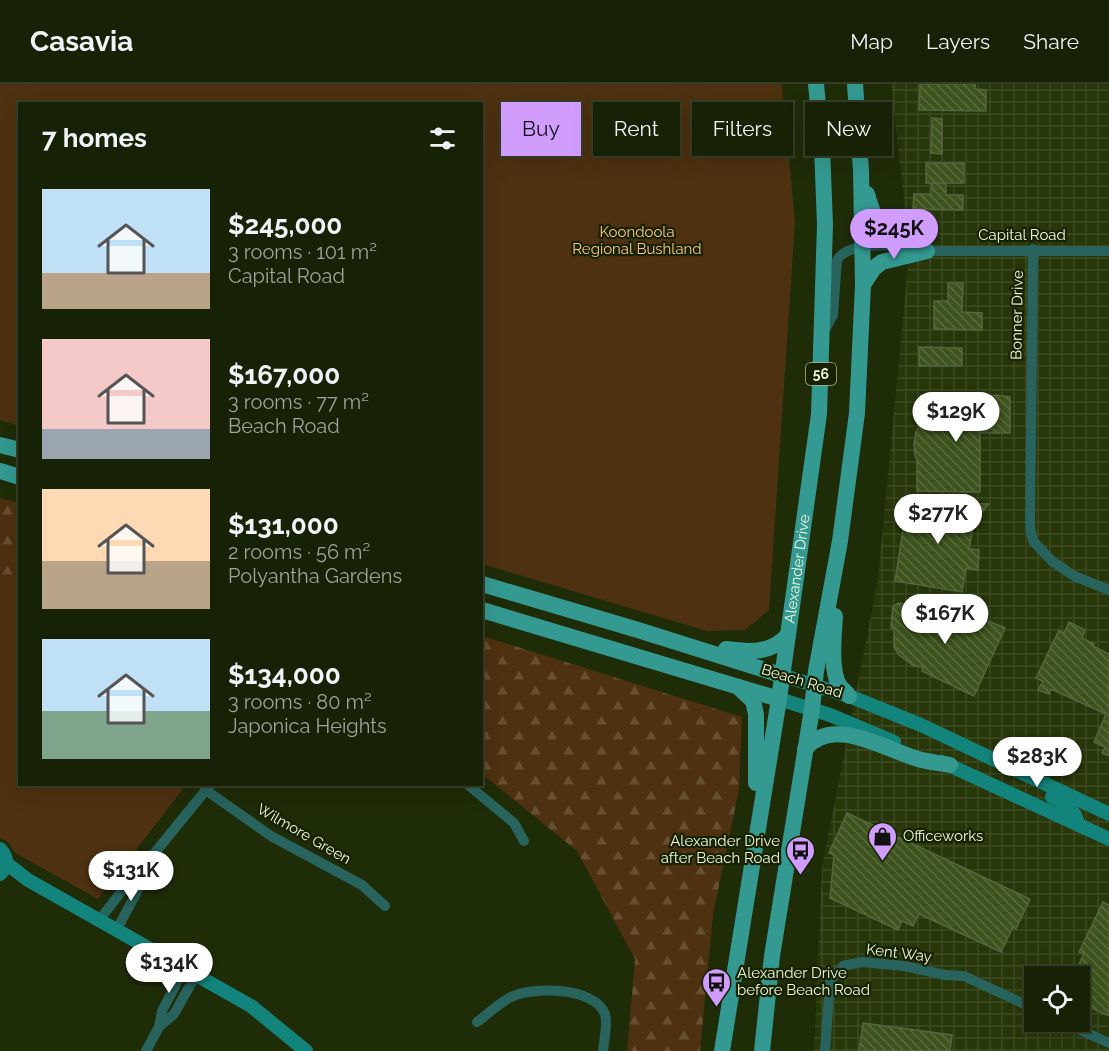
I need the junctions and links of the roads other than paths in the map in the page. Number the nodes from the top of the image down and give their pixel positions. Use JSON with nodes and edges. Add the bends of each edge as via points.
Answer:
{"nodes":[{"id":1,"x":816,"y":84,"type":"edge"},
{"id":2,"x":855,"y":84,"type":"edge"},
{"id":3,"x":861,"y":170,"type":"junction"},
{"id":4,"x":902,"y":246,"type":"junction"},
{"id":5,"x":862,"y":248,"type":"junction"},
{"id":6,"x":1033,"y":249,"type":"junction"},
{"id":7,"x":927,"y":251,"type":"junction"},
{"id":8,"x":1109,"y":251,"type":"edge"},
{"id":9,"x":863,"y":285,"type":"junction"},
{"id":10,"x":823,"y":333,"type":"junction"},
{"id":11,"x":0,"y":445,"type":"edge"},
{"id":12,"x":18,"y":450,"type":"edge"},
{"id":13,"x":0,"y":471,"type":"edge"},
{"id":14,"x":18,"y":476,"type":"edge"},
{"id":15,"x":840,"y":541,"type":"junction"},
{"id":16,"x":483,"y":584,"type":"edge"},
{"id":17,"x":1109,"y":590,"type":"edge"},
{"id":18,"x":483,"y":610,"type":"edge"},
{"id":19,"x":638,"y":630,"type":"junction"},
{"id":20,"x":787,"y":636,"type":"junction"},
{"id":21,"x":782,"y":675,"type":"junction"},
{"id":22,"x":815,"y":686,"type":"junction"},
{"id":23,"x":738,"y":687,"type":"junction"},
{"id":24,"x":849,"y":696,"type":"junction"},
{"id":25,"x":779,"y":699,"type":"junction"},
{"id":26,"x":812,"y":709,"type":"junction"},
{"id":27,"x":805,"y":749,"type":"junction"},
{"id":28,"x":950,"y":765,"type":"junction"},
{"id":29,"x":1029,"y":777,"type":"junction"},
{"id":30,"x":468,"y":786,"type":"edge"},
{"id":31,"x":208,"y":788,"type":"edge"},
{"id":32,"x":1109,"y":814,"type":"edge"},
{"id":33,"x":1078,"y":825,"type":"junction"},
{"id":34,"x":1109,"y":839,"type":"edge"},
{"id":35,"x":524,"y":841,"type":"dead end"},
{"id":36,"x":0,"y":849,"type":"edge"},
{"id":37,"x":753,"y":859,"type":"junction"},
{"id":38,"x":144,"y":866,"type":"junction"},
{"id":39,"x":2,"y":871,"type":"edge"},
{"id":40,"x":385,"y":906,"type":"dead end"},
{"id":41,"x":100,"y":919,"type":"junction"},
{"id":42,"x":117,"y":929,"type":"junction"},
{"id":43,"x":190,"y":972,"type":"junction"},
{"id":44,"x":1024,"y":1004,"type":"edge"},
{"id":45,"x":477,"y":1022,"type":"dead end"},
{"id":46,"x":1084,"y":1032,"type":"edge"},
{"id":47,"x":1109,"y":1043,"type":"edge"},
{"id":48,"x":146,"y":1051,"type":"edge"},
{"id":49,"x":306,"y":1051,"type":"edge"},
{"id":50,"x":603,"y":1051,"type":"edge"},
{"id":51,"x":722,"y":1051,"type":"edge"},
{"id":52,"x":762,"y":1051,"type":"edge"},
{"id":53,"x":825,"y":1051,"type":"edge"}],
"edges":[{"from":1,"to":10,"type":"main road","name":"Alexander Drive","number":"56","via":[[825,225]]},
{"from":2,"to":3,"type":"main road"},
{"from":3,"to":4,"type":"main road","via":[[873,216]]},
{"from":3,"to":5,"type":"main road"},
{"from":4,"to":5,"type":"street","name":"Capital Road"},
{"from":4,"to":7,"type":"street","name":"Capital Road"},
{"from":5,"to":9,"type":"main road"},
{"from":5,"to":10,"type":"street","name":"Capital Road","via":[[848,249],[837,260],[833,315]]},
{"from":6,"to":7,"type":"street","name":"Capital Road"},
{"from":6,"to":8,"type":"street","name":"Capital Road"},
{"from":6,"to":17,"type":"street","name":"Bonner Drive","via":[[1033,541],[1074,576]]},
{"from":7,"to":9,"type":"main road","via":[[882,262]]},
{"from":9,"to":15,"type":"main road","via":[[857,413]]},
{"from":10,"to":20,"type":"main road","name":"Alexander Drive","number":"56","via":[[819,414]]},
{"from":11,"to":12,"type":"main road"},
{"from":13,"to":14,"type":"main road"},
{"from":15,"to":22,"type":"main road"},
{"from":15,"to":24,"type":"main road","via":[[842,576],[835,610],[834,650],[838,684]]},
{"from":16,"to":19,"type":"main road","name":"Beach Road"},
{"from":18,"to":23,"type":"main road","name":"Beach Road"},
{"from":19,"to":20,"type":"main road","via":[[664,630],[748,652],[773,648]]},
{"from":19,"to":21,"type":"main road","name":"Beach Road"},
{"from":20,"to":21,"type":"main road","name":"Alexander Drive","number":"56"},
{"from":21,"to":22,"type":"main road","name":"Beach Road"},
{"from":21,"to":25,"type":"main road","name":"Alexander Drive","number":"56"},
{"from":22,"to":24,"type":"main road","name":"Beach Road"},
{"from":22,"to":26,"type":"main road"},
{"from":23,"to":25,"type":"main road","name":"Beach Road"},
{"from":23,"to":37,"type":"main road","via":[[753,701],[756,714]]},
{"from":24,"to":29,"type":"main road","name":"Beach Road","via":[[921,725]]},
{"from":25,"to":26,"type":"main road","name":"Beach Road"},
{"from":25,"to":37,"type":"main road","name":"Alexander Drive","number":"56"},
{"from":26,"to":27,"type":"main road"},
{"from":26,"to":28,"type":"main road","name":"Beach Road"},
{"from":27,"to":28,"type":"main road","via":[[821,735],[837,733],[920,760]]},
{"from":27,"to":52,"type":"main road","via":[[772,956]]},
{"from":28,"to":33,"type":"main road","name":"Beach Road"},
{"from":29,"to":32,"type":"main road","name":"Beach Road"},
{"from":29,"to":33,"type":"main road","via":[[1034,788],[1067,804]]},
{"from":30,"to":35,"type":"street","via":[[514,824]]},
{"from":31,"to":38,"type":"street"},
{"from":31,"to":40,"type":"street","name":"Wilmore Green","via":[[271,836],[362,885]]},
{"from":33,"to":34,"type":"main road","name":"Beach Road"},
{"from":36,"to":39,"type":"main road","via":[[4,853]]},
{"from":37,"to":51,"type":"main road","name":"Alexander Drive","number":"56"},
{"from":38,"to":41,"type":"street"},
{"from":38,"to":42,"type":"street","via":[[145,877]]},
{"from":39,"to":41,"type":"main road","via":[[28,880]]},
{"from":41,"to":42,"type":"main road"},
{"from":42,"to":43,"type":"main road"},
{"from":43,"to":48,"type":"street","via":[[162,1011],[159,1027]]},
{"from":43,"to":49,"type":"main road","via":[[251,1006]]},
{"from":44,"to":53,"type":"street","name":"Kent Way","via":[[964,976],[862,962],[843,966],[830,981]]},
{"from":45,"to":50,"type":"street","via":[[512,996],[546,988],[585,996],[599,1004],[606,1016]]},
{"from":46,"to":47,"type":"street"}]}
